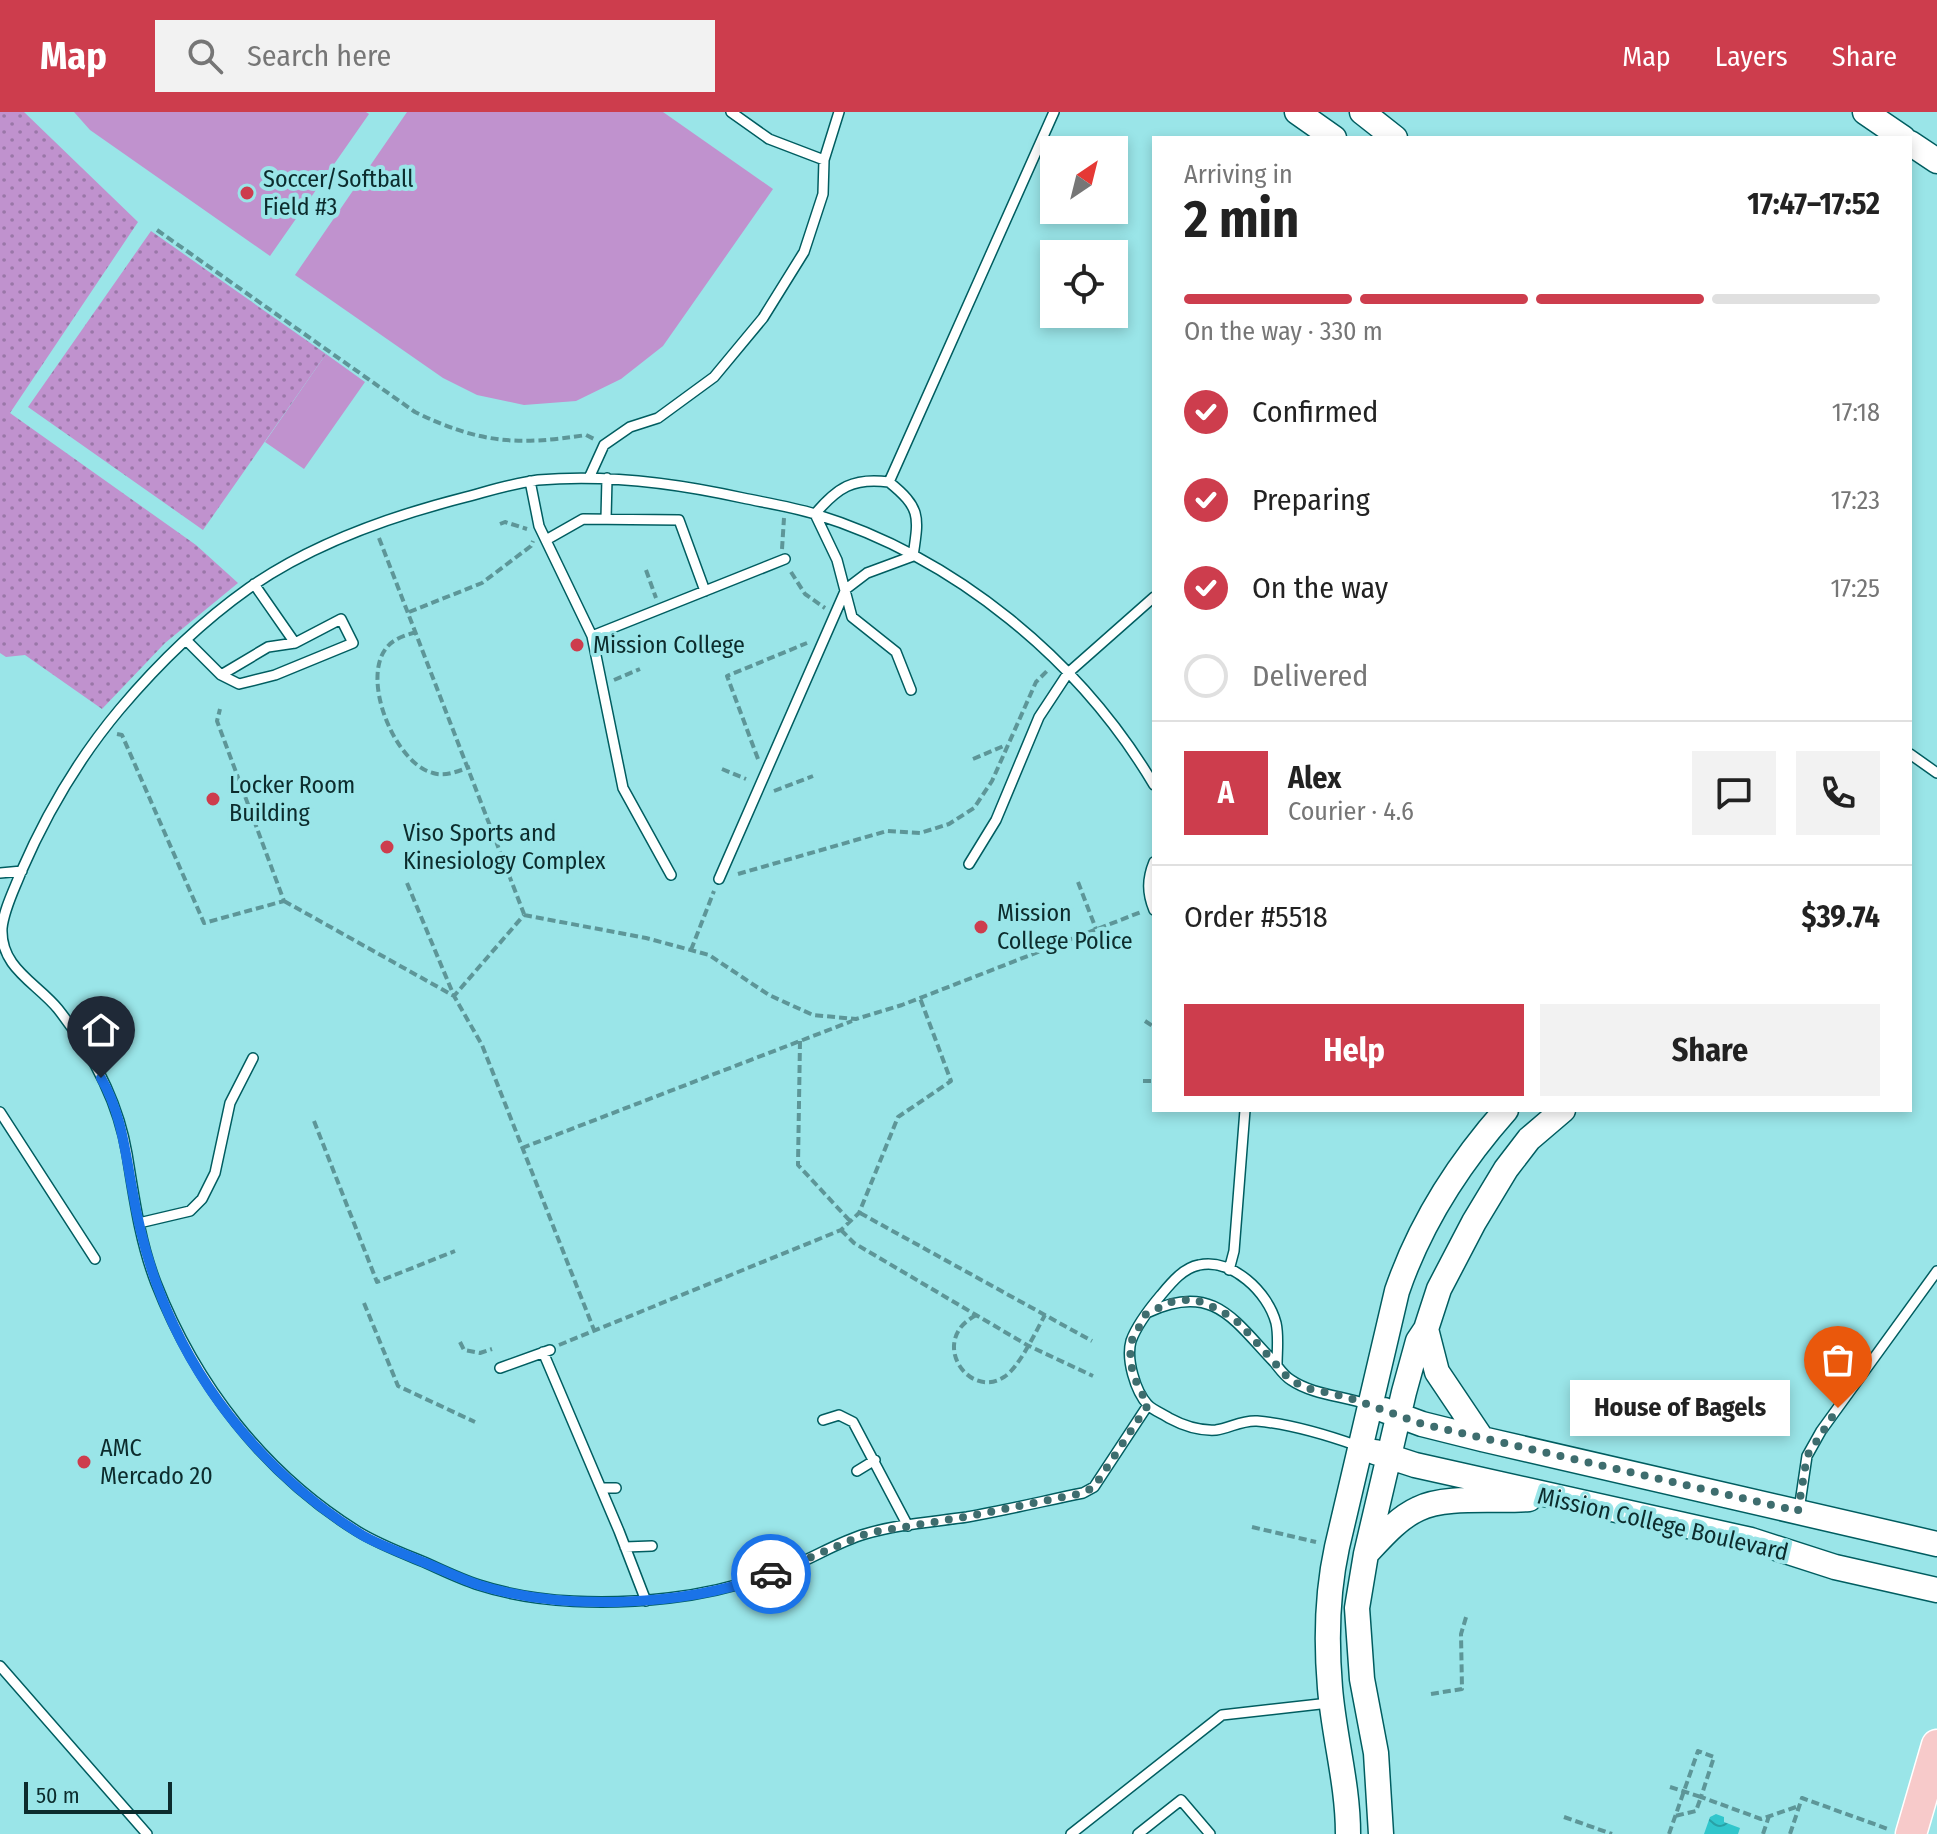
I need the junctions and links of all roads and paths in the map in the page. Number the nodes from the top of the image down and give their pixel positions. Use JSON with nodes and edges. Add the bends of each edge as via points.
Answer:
{"nodes":[{"id":1,"x":731,"y":112,"type":"edge"},
{"id":2,"x":839,"y":112,"type":"edge"},
{"id":3,"x":1054,"y":112,"type":"edge"},
{"id":4,"x":1297,"y":112,"type":"edge"},
{"id":5,"x":1362,"y":112,"type":"edge"},
{"id":6,"x":1865,"y":112,"type":"edge"},
{"id":7,"x":1331,"y":136,"type":"edge"},
{"id":8,"x":1392,"y":136,"type":"edge"},
{"id":9,"x":1900,"y":136,"type":"edge"},
{"id":10,"x":1912,"y":144,"type":"edge"},
{"id":11,"x":824,"y":160,"type":"junction"},
{"id":12,"x":1937,"y":161,"type":"edge"},
{"id":13,"x":157,"y":230,"type":"dead end"},
{"id":14,"x":604,"y":445,"type":"junction"},
{"id":15,"x":589,"y":478,"type":"junction"},
{"id":16,"x":607,"y":478,"type":"junction"},
{"id":17,"x":530,"y":481,"type":"junction"},
{"id":18,"x":889,"y":482,"type":"junction"},
{"id":19,"x":815,"y":514,"type":"junction"},
{"id":20,"x":606,"y":519,"type":"junction"},
{"id":21,"x":500,"y":524,"type":"dead end"},
{"id":22,"x":374,"y":525,"type":"junction"},
{"id":23,"x":546,"y":540,"type":"junction"},
{"id":24,"x":913,"y":556,"type":"junction"},
{"id":25,"x":785,"y":559,"type":"dead end"},
{"id":26,"x":646,"y":570,"type":"dead end"},
{"id":27,"x":254,"y":584,"type":"junction"},
{"id":28,"x":846,"y":589,"type":"junction"},
{"id":29,"x":705,"y":591,"type":"junction"},
{"id":30,"x":1152,"y":599,"type":"edge"},
{"id":31,"x":660,"y":609,"type":"junction"},
{"id":32,"x":409,"y":612,"type":"junction"},
{"id":33,"x":416,"y":632,"type":"junction"},
{"id":34,"x":592,"y":636,"type":"junction"},
{"id":35,"x":825,"y":636,"type":"junction"},
{"id":36,"x":186,"y":640,"type":"junction"},
{"id":37,"x":295,"y":643,"type":"junction"},
{"id":38,"x":1056,"y":662,"type":"junction"},
{"id":39,"x":640,"y":669,"type":"dead end"},
{"id":40,"x":1068,"y":673,"type":"junction"},
{"id":41,"x":221,"y":675,"type":"junction"},
{"id":42,"x":601,"y":685,"type":"junction"},
{"id":43,"x":911,"y":690,"type":"dead end"},
{"id":44,"x":220,"y":709,"type":"dead end"},
{"id":45,"x":103,"y":730,"type":"junction"},
{"id":46,"x":1009,"y":744,"type":"junction"},
{"id":47,"x":1912,"y":755,"type":"edge"},
{"id":48,"x":973,"y":759,"type":"dead end"},
{"id":49,"x":470,"y":767,"type":"junction"},
{"id":50,"x":722,"y":769,"type":"dead end"},
{"id":51,"x":1937,"y":773,"type":"edge"},
{"id":52,"x":764,"y":775,"type":"junction"},
{"id":53,"x":813,"y":776,"type":"dead end"},
{"id":54,"x":746,"y":779,"type":"dead end"},
{"id":55,"x":1152,"y":782,"type":"edge"},
{"id":56,"x":754,"y":799,"type":"junction"},
{"id":57,"x":969,"y":864,"type":"dead end"},
{"id":58,"x":1152,"y":866,"type":"edge"},
{"id":59,"x":22,"y":871,"type":"junction"},
{"id":60,"x":0,"y":873,"type":"edge"},
{"id":61,"x":671,"y":875,"type":"dead end"},
{"id":62,"x":719,"y":879,"type":"junction"},
{"id":63,"x":1078,"y":882,"type":"dead end"},
{"id":64,"x":407,"y":883,"type":"dead end"},
{"id":65,"x":284,"y":901,"type":"junction"},
{"id":66,"x":1152,"y":904,"type":"edge"},
{"id":67,"x":1152,"y":908,"type":"edge"},
{"id":68,"x":524,"y":915,"type":"junction"},
{"id":69,"x":1096,"y":929,"type":"junction"},
{"id":70,"x":1,"y":943,"type":"edge"},
{"id":71,"x":691,"y":950,"type":"junction"},
{"id":72,"x":454,"y":996,"type":"junction"},
{"id":73,"x":920,"y":998,"type":"junction"},
{"id":74,"x":856,"y":1019,"type":"junction"},
{"id":75,"x":1145,"y":1021,"type":"dead end"},
{"id":76,"x":1152,"y":1026,"type":"edge"},
{"id":77,"x":800,"y":1041,"type":"junction"},
{"id":78,"x":253,"y":1058,"type":"dead end"},
{"id":79,"x":1143,"y":1081,"type":"dead end"},
{"id":80,"x":1152,"y":1081,"type":"edge"},
{"id":81,"x":0,"y":1112,"type":"edge"},
{"id":82,"x":1245,"y":1112,"type":"edge"},
{"id":83,"x":1504,"y":1112,"type":"edge"},
{"id":84,"x":1561,"y":1112,"type":"edge"},
{"id":85,"x":314,"y":1121,"type":"dead end"},
{"id":86,"x":522,"y":1148,"type":"junction"},
{"id":87,"x":859,"y":1213,"type":"junction"},
{"id":88,"x":850,"y":1221,"type":"junction"},
{"id":89,"x":139,"y":1223,"type":"junction"},
{"id":90,"x":841,"y":1230,"type":"junction"},
{"id":91,"x":455,"y":1251,"type":"dead end"},
{"id":92,"x":95,"y":1259,"type":"dead end"},
{"id":93,"x":1229,"y":1270,"type":"junction"},
{"id":94,"x":1937,"y":1271,"type":"edge"},
{"id":95,"x":364,"y":1303,"type":"dead end"},
{"id":96,"x":1146,"y":1314,"type":"junction"},
{"id":97,"x":976,"y":1315,"type":"junction"},
{"id":98,"x":1045,"y":1315,"type":"junction"},
{"id":99,"x":1426,"y":1329,"type":"junction"},
{"id":100,"x":594,"y":1331,"type":"junction"},
{"id":101,"x":1092,"y":1341,"type":"dead end"},
{"id":102,"x":460,"y":1342,"type":"dead end"},
{"id":103,"x":1027,"y":1345,"type":"junction"},
{"id":104,"x":492,"y":1349,"type":"dead end"},
{"id":105,"x":546,"y":1351,"type":"junction"},
{"id":106,"x":1277,"y":1365,"type":"junction"},
{"id":107,"x":500,"y":1368,"type":"dead end"},
{"id":108,"x":1093,"y":1376,"type":"dead end"},
{"id":109,"x":1148,"y":1405,"type":"junction"},
{"id":110,"x":1370,"y":1405,"type":"junction"},
{"id":111,"x":1399,"y":1415,"type":"junction"},
{"id":112,"x":823,"y":1420,"type":"dead end"},
{"id":113,"x":475,"y":1422,"type":"dead end"},
{"id":114,"x":1482,"y":1439,"type":"junction"},
{"id":115,"x":1361,"y":1447,"type":"junction"},
{"id":116,"x":1389,"y":1457,"type":"junction"},
{"id":117,"x":875,"y":1460,"type":"junction"},
{"id":118,"x":857,"y":1471,"type":"dead end"},
{"id":119,"x":601,"y":1488,"type":"junction"},
{"id":120,"x":616,"y":1488,"type":"dead end"},
{"id":121,"x":1551,"y":1497,"type":"junction"},
{"id":122,"x":1798,"y":1511,"type":"junction"},
{"id":123,"x":908,"y":1526,"type":"junction"},
{"id":124,"x":1252,"y":1527,"type":"dead end"},
{"id":125,"x":1318,"y":1542,"type":"dead end"},
{"id":126,"x":1937,"y":1544,"type":"edge"},
{"id":127,"x":652,"y":1546,"type":"dead end"},
{"id":128,"x":625,"y":1547,"type":"junction"},
{"id":129,"x":1366,"y":1554,"type":"junction"},
{"id":130,"x":1937,"y":1590,"type":"edge"},
{"id":131,"x":646,"y":1601,"type":"junction"},
{"id":132,"x":1467,"y":1614,"type":"dead end"},
{"id":133,"x":0,"y":1666,"type":"edge"},
{"id":134,"x":1431,"y":1694,"type":"dead end"},
{"id":135,"x":1332,"y":1702,"type":"junction"},
{"id":136,"x":1937,"y":1745,"type":"edge"},
{"id":137,"x":1670,"y":1787,"type":"dead end"},
{"id":138,"x":1684,"y":1791,"type":"junction"},
{"id":139,"x":1701,"y":1797,"type":"junction"},
{"id":140,"x":1799,"y":1806,"type":"junction"},
{"id":141,"x":1675,"y":1816,"type":"junction"},
{"id":142,"x":1769,"y":1816,"type":"junction"},
{"id":143,"x":1564,"y":1817,"type":"dead end"},
{"id":144,"x":1901,"y":1832,"type":"edge"},
{"id":145,"x":1141,"y":1833,"type":"edge"},
{"id":146,"x":147,"y":1834,"type":"edge"},
{"id":147,"x":1071,"y":1834,"type":"edge"},
{"id":148,"x":1210,"y":1834,"type":"edge"},
{"id":149,"x":1348,"y":1834,"type":"edge"},
{"id":150,"x":1381,"y":1834,"type":"edge"},
{"id":151,"x":1612,"y":1834,"type":"edge"},
{"id":152,"x":1669,"y":1834,"type":"edge"},
{"id":153,"x":1763,"y":1834,"type":"edge"},
{"id":154,"x":1790,"y":1834,"type":"edge"}],
"edges":[{"from":1,"to":11,"type":"lane","via":[[769,139]]},
{"from":2,"to":11,"type":"lane"},
{"from":3,"to":18,"type":"lane"},
{"from":4,"to":7,"type":"street"},
{"from":5,"to":8,"type":"street"},
{"from":6,"to":9,"type":"street"},
{"from":10,"to":12,"type":"street"},
{"from":11,"to":14,"type":"lane","via":[[823,194],[804,252],[763,318],[714,377],[658,418],[630,427]]},
{"from":13,"to":14,"type":"path","via":[[415,412],[489,439],[516,442],[586,435]]},
{"from":14,"to":15,"type":"lane"},
{"from":15,"to":16,"type":"lane"},
{"from":15,"to":17,"type":"lane"},
{"from":16,"to":19,"type":"lane","via":[[700,489]]},
{"from":16,"to":20,"type":"lane"},
{"from":17,"to":22,"type":"lane"},
{"from":17,"to":23,"type":"lane"},
{"from":18,"to":19,"type":"lane","via":[[848,483]]},
{"from":18,"to":24,"type":"lane","via":[[911,500],[918,527]]},
{"from":19,"to":24,"type":"lane"},
{"from":19,"to":28,"type":"lane"},
{"from":20,"to":23,"type":"lane","via":[[583,519]]},
{"from":20,"to":29,"type":"lane","via":[[679,520]]},
{"from":21,"to":32,"type":"path","via":[[537,533],[531,546],[482,583]]},
{"from":22,"to":27,"type":"lane"},
{"from":22,"to":32,"type":"path"},
{"from":23,"to":34,"type":"lane"},
{"from":24,"to":28,"type":"lane","via":[[867,573]]},
{"from":24,"to":38,"type":"lane","via":[[990,605]]},
{"from":25,"to":29,"type":"lane"},
{"from":26,"to":31,"type":"path"},
{"from":27,"to":36,"type":"lane"},
{"from":27,"to":37,"type":"lane"},
{"from":28,"to":35,"type":"lane"},
{"from":28,"to":43,"type":"lane","via":[[852,617],[896,652]]},
{"from":29,"to":31,"type":"lane"},
{"from":30,"to":40,"type":"lane"},
{"from":31,"to":34,"type":"lane"},
{"from":32,"to":33,"type":"path"},
{"from":33,"to":49,"type":"path"},
{"from":33,"to":49,"type":"path","via":[[388,646],[380,660],[376,676],[388,725],[418,767],[434,774]]},
{"from":34,"to":42,"type":"lane"},
{"from":35,"to":52,"type":"lane"},
{"from":35,"to":52,"type":"path","via":[[727,676]]},
{"from":36,"to":41,"type":"lane"},
{"from":36,"to":45,"type":"lane"},
{"from":37,"to":41,"type":"lane","via":[[268,647]]},
{"from":37,"to":41,"type":"lane","via":[[341,619],[353,643],[239,684]]},
{"from":38,"to":40,"type":"lane"},
{"from":38,"to":46,"type":"path","via":[[1036,682]]},
{"from":39,"to":42,"type":"path"},
{"from":40,"to":55,"type":"lane","via":[[1119,732]]},
{"from":40,"to":57,"type":"lane","via":[[1039,717],[996,820]]},
{"from":42,"to":61,"type":"lane","via":[[623,788]]},
{"from":44,"to":65,"type":"path","via":[[217,721]]},
{"from":45,"to":59,"type":"lane","via":[[74,768]]},
{"from":45,"to":65,"type":"path","via":[[122,735],[204,923]]},
{"from":46,"to":48,"type":"path"},
{"from":46,"to":62,"type":"path","via":[[974,808],[949,824],[920,833],[887,831]]},
{"from":47,"to":51,"type":"lane"},
{"from":49,"to":68,"type":"path"},
{"from":50,"to":54,"type":"path"},
{"from":52,"to":56,"type":"lane"},
{"from":53,"to":56,"type":"path"},
{"from":56,"to":62,"type":"lane"},
{"from":58,"to":66,"type":"lane"},
{"from":59,"to":60,"type":"lane"},
{"from":59,"to":70,"type":"lane"},
{"from":62,"to":71,"type":"path"},
{"from":63,"to":69,"type":"path"},
{"from":64,"to":72,"type":"path"},
{"from":65,"to":72,"type":"path"},
{"from":67,"to":69,"type":"path"},
{"from":68,"to":71,"type":"path"},
{"from":68,"to":72,"type":"path"},
{"from":69,"to":73,"type":"path"},
{"from":70,"to":89,"type":"lane","via":[[14,969],[55,1005],[111,1096]]},
{"from":71,"to":74,"type":"path","via":[[709,955],[769,995],[813,1015]]},
{"from":72,"to":86,"type":"path","via":[[482,1045]]},
{"from":73,"to":74,"type":"path"},
{"from":73,"to":87,"type":"path","via":[[951,1081],[898,1117]]},
{"from":74,"to":77,"type":"path"},
{"from":75,"to":76,"type":"path"},
{"from":77,"to":86,"type":"path"},
{"from":77,"to":88,"type":"path","via":[[798,1165]]},
{"from":78,"to":89,"type":"lane","via":[[230,1103],[215,1173],[202,1199],[190,1211]]},
{"from":79,"to":80,"type":"path"},
{"from":81,"to":92,"type":"lane"},
{"from":82,"to":93,"type":"lane"},
{"from":83,"to":110,"type":"street","via":[[1484,1134],[1411,1250]]},
{"from":84,"to":99,"type":"street","via":[[1529,1139],[1506,1169],[1439,1289]]},
{"from":85,"to":91,"type":"path","via":[[377,1282]]},
{"from":86,"to":100,"type":"path"},
{"from":87,"to":88,"type":"path"},
{"from":87,"to":98,"type":"path"},
{"from":88,"to":90,"type":"path"},
{"from":89,"to":131,"type":"lane","via":[[153,1276],[197,1370],[243,1433],[332,1514],[364,1536],[478,1585],[555,1599]]},
{"from":90,"to":97,"type":"path","via":[[854,1243]]},
{"from":90,"to":100,"type":"path"},
{"from":93,"to":96,"type":"lane","via":[[1199,1265],[1182,1272]]},
{"from":93,"to":106,"type":"lane","via":[[1266,1301],[1278,1337]]},
{"from":94,"to":122,"type":"lane","via":[[1821,1431],[1807,1456]]},
{"from":95,"to":113,"type":"path","via":[[398,1386]]},
{"from":96,"to":106,"type":"lane","via":[[1194,1299],[1239,1323]]},
{"from":96,"to":109,"type":"lane","via":[[1131,1342],[1130,1362]]},
{"from":97,"to":103,"type":"path"},
{"from":97,"to":103,"type":"path","via":[[954,1340],[955,1358],[976,1380],[993,1382],[1007,1376]]},
{"from":98,"to":101,"type":"path"},
{"from":98,"to":103,"type":"path"},
{"from":99,"to":111,"type":"street","via":[[1418,1341]]},
{"from":99,"to":114,"type":"street","via":[[1437,1372]]},
{"from":100,"to":105,"type":"path"},
{"from":102,"to":104,"type":"path","via":[[473,1353]]},
{"from":103,"to":108,"type":"path"},
{"from":105,"to":107,"type":"lane"},
{"from":105,"to":119,"type":"lane"},
{"from":106,"to":110,"type":"lane","via":[[1306,1388]]},
{"from":109,"to":115,"type":"lane","via":[[1194,1428],[1216,1430],[1255,1421]]},
{"from":109,"to":123,"type":"lane","via":[[1094,1487],[1083,1493]]},
{"from":110,"to":111,"type":"street","name":"Mission College Boulevard"},
{"from":110,"to":115,"type":"street"},
{"from":111,"to":114,"type":"street","name":"Mission College Boulevard"},
{"from":111,"to":116,"type":"street"},
{"from":112,"to":117,"type":"lane","via":[[839,1415],[853,1422]]},
{"from":114,"to":122,"type":"street","name":"Mission College Boulevard"},
{"from":115,"to":116,"type":"street","name":"Mission College Boulevard"},
{"from":115,"to":135,"type":"street","via":[[1331,1579]]},
{"from":116,"to":121,"type":"street","name":"Mission College Boulevard"},
{"from":116,"to":129,"type":"street"},
{"from":117,"to":118,"type":"lane"},
{"from":117,"to":123,"type":"lane"},
{"from":119,"to":120,"type":"lane"},
{"from":119,"to":128,"type":"lane"},
{"from":121,"to":129,"type":"street","via":[[1434,1503],[1404,1518]]},
{"from":121,"to":130,"type":"street","name":"Mission College Boulevard","via":[[1751,1540],[1835,1567]]},
{"from":122,"to":126,"type":"street","name":"Mission College Boulevard"},
{"from":123,"to":131,"type":"lane","via":[[868,1533],[756,1579]]},
{"from":124,"to":125,"type":"path"},
{"from":127,"to":128,"type":"lane"},
{"from":128,"to":131,"type":"lane"},
{"from":129,"to":150,"type":"street","via":[[1358,1596],[1358,1640],[1376,1753]]},
{"from":132,"to":134,"type":"path","via":[[1461,1634],[1462,1689]]},
{"from":133,"to":146,"type":"lane"},
{"from":135,"to":147,"type":"lane","via":[[1222,1715]]},
{"from":135,"to":149,"type":"street","via":[[1346,1783]]},
{"from":136,"to":144,"type":"main road"},
{"from":137,"to":138,"type":"path"},
{"from":138,"to":139,"type":"path"},
{"from":138,"to":139,"type":"path","via":[[1698,1751],[1714,1757]]},
{"from":138,"to":141,"type":"path"},
{"from":139,"to":141,"type":"path","via":[[1696,1811]]},
{"from":139,"to":142,"type":"path","via":[[1761,1819]]},
{"from":140,"to":142,"type":"path"},
{"from":140,"to":144,"type":"path","via":[[1802,1798]]},
{"from":140,"to":154,"type":"path"},
{"from":141,"to":152,"type":"path"},
{"from":142,"to":153,"type":"path"},
{"from":143,"to":151,"type":"path"},
{"from":145,"to":148,"type":"lane","via":[[1181,1800]]}]}
